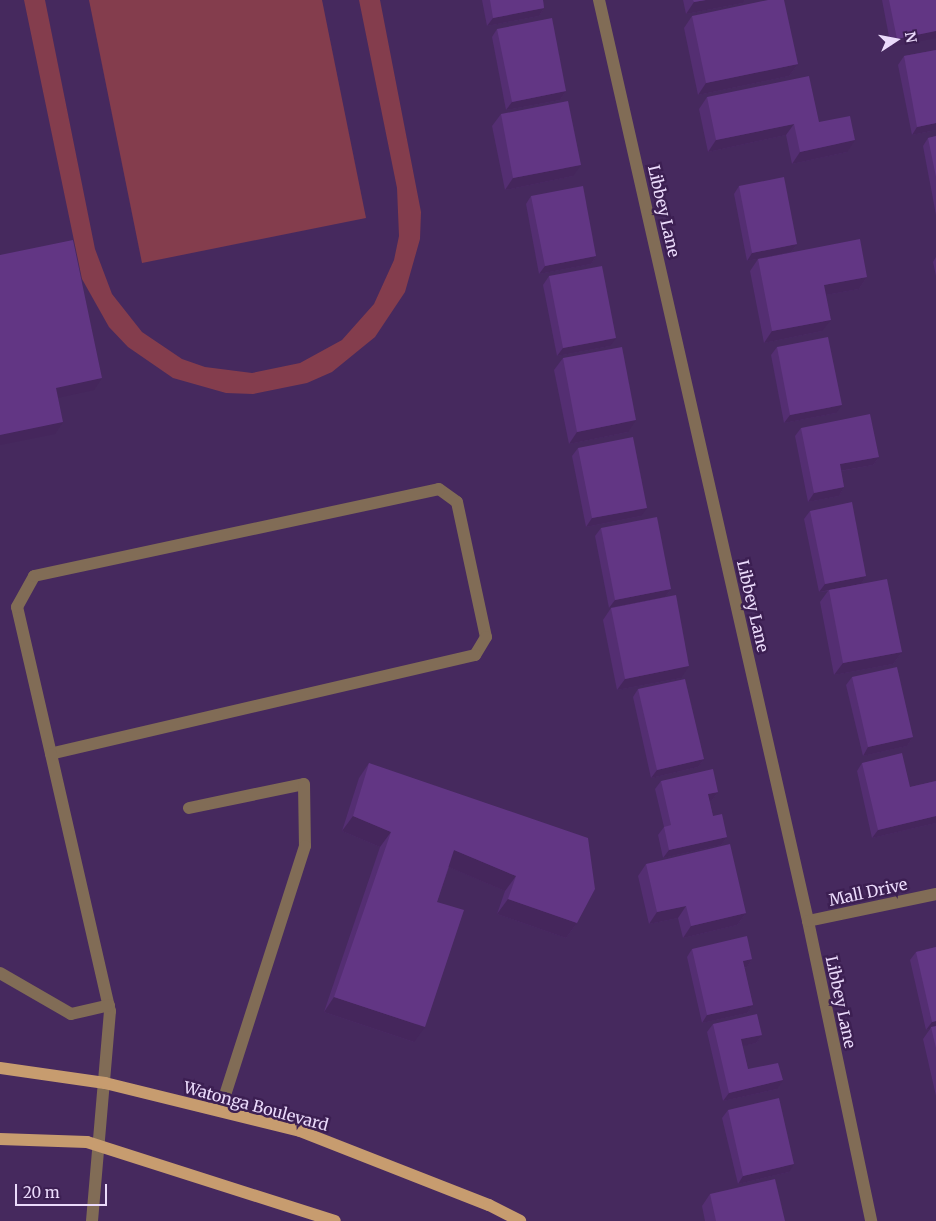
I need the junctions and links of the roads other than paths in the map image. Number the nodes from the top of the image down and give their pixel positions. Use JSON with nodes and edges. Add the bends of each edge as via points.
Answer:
{"nodes":[{"id":1,"x":599,"y":0,"type":"edge"},
{"id":2,"x":51,"y":754,"type":"junction"},
{"id":3,"x":189,"y":808,"type":"dead end"},
{"id":4,"x":936,"y":894,"type":"edge"},
{"id":5,"x":808,"y":921,"type":"junction"},
{"id":6,"x":0,"y":973,"type":"edge"},
{"id":7,"x":109,"y":1005,"type":"junction"},
{"id":8,"x":0,"y":1068,"type":"edge"},
{"id":9,"x":105,"y":1083,"type":"junction"},
{"id":10,"x":220,"y":1111,"type":"junction"},
{"id":11,"x":0,"y":1139,"type":"edge"},
{"id":12,"x":97,"y":1146,"type":"junction"},
{"id":13,"x":92,"y":1221,"type":"edge"},
{"id":14,"x":335,"y":1221,"type":"edge"},
{"id":15,"x":520,"y":1221,"type":"edge"},
{"id":16,"x":870,"y":1221,"type":"edge"}],
"edges":[{"from":1,"to":5,"type":"street","name":"Libbey Lane"},
{"from":2,"to":2,"type":"street","via":[[17,607],[34,576],[439,489],[457,502],[486,637],[475,655]]},
{"from":2,"to":7,"type":"street"},
{"from":3,"to":10,"type":"street","via":[[304,784],[305,846]]},
{"from":4,"to":5,"type":"street","name":"Mall Drive"},
{"from":5,"to":16,"type":"street","name":"Libbey Lane"},
{"from":6,"to":7,"type":"street","via":[[71,1014]]},
{"from":7,"to":9,"type":"street"},
{"from":8,"to":9,"type":"main road","name":"Watonga Boulevard"},
{"from":9,"to":10,"type":"main road","name":"Watonga Boulevard"},
{"from":9,"to":12,"type":"street"},
{"from":10,"to":15,"type":"main road","name":"Watonga Boulevard","via":[[300,1131],[490,1205]]},
{"from":11,"to":12,"type":"main road"},
{"from":12,"to":13,"type":"street"},
{"from":12,"to":14,"type":"main road"}]}
